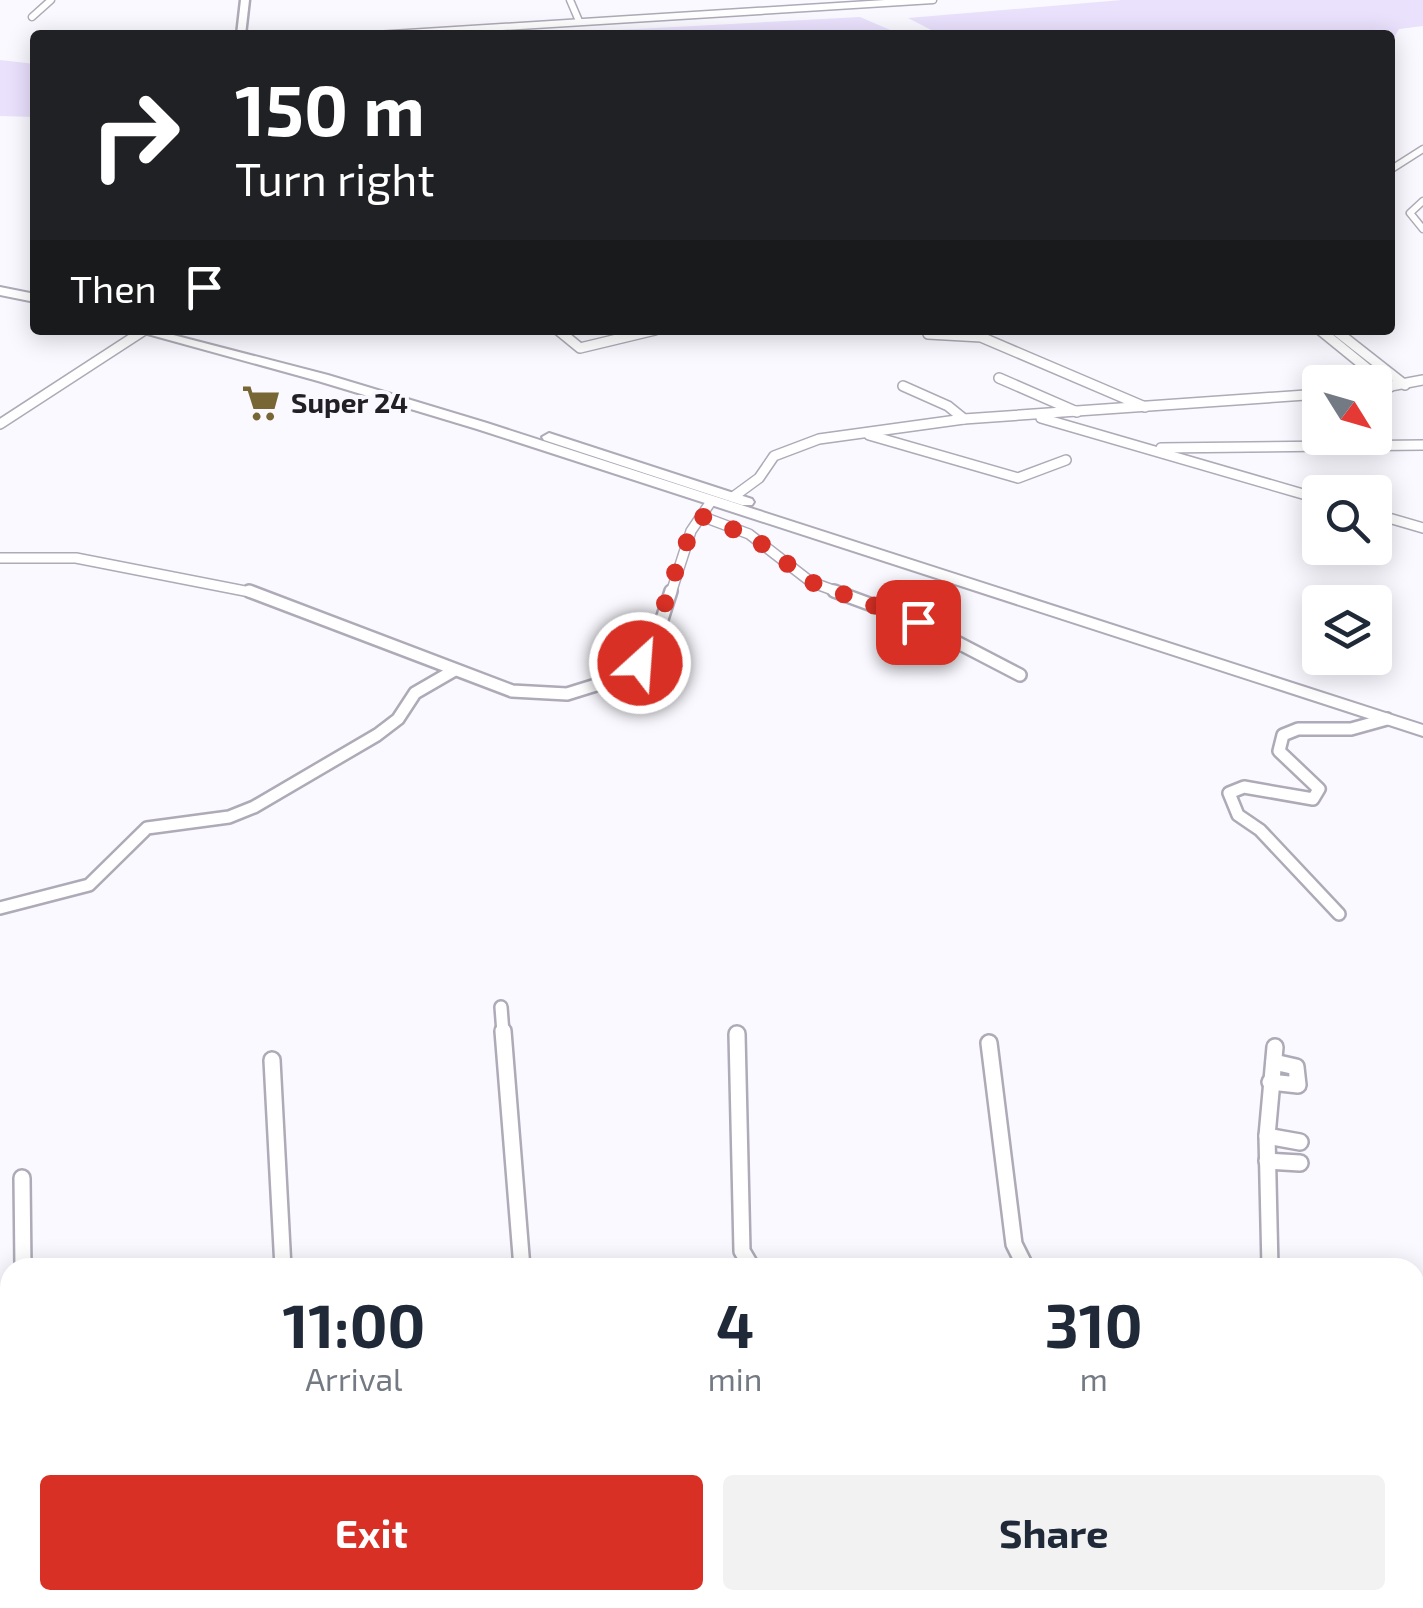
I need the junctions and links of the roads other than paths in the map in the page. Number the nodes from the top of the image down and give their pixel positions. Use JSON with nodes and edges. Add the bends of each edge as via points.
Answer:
{"nodes":[{"id":1,"x":51,"y":0,"type":"edge"},
{"id":2,"x":244,"y":0,"type":"edge"},
{"id":3,"x":570,"y":0,"type":"edge"},
{"id":4,"x":726,"y":0,"type":"edge"},
{"id":5,"x":934,"y":0,"type":"edge"},
{"id":6,"x":905,"y":1,"type":"edge"},
{"id":7,"x":733,"y":12,"type":"junction"},
{"id":8,"x":32,"y":18,"type":"dead end"},
{"id":9,"x":579,"y":21,"type":"junction"},
{"id":10,"x":241,"y":30,"type":"edge"},
{"id":11,"x":448,"y":30,"type":"edge"},
{"id":12,"x":1423,"y":149,"type":"edge"},
{"id":13,"x":1395,"y":158,"type":"edge"},
{"id":14,"x":1402,"y":160,"type":"junction"},
{"id":15,"x":1395,"y":166,"type":"edge"},
{"id":16,"x":1423,"y":201,"type":"edge"},
{"id":17,"x":1423,"y":229,"type":"edge"},
{"id":18,"x":0,"y":291,"type":"edge"},
{"id":19,"x":30,"y":297,"type":"edge"},
{"id":20,"x":0,"y":300,"type":"edge"},
{"id":21,"x":30,"y":306,"type":"edge"},
{"id":22,"x":135,"y":335,"type":"edge"},
{"id":23,"x":156,"y":335,"type":"edge"},
{"id":24,"x":195,"y":335,"type":"edge"},
{"id":25,"x":564,"y":335,"type":"edge"},
{"id":26,"x":646,"y":335,"type":"edge"},
{"id":27,"x":946,"y":335,"type":"edge"},
{"id":28,"x":976,"y":335,"type":"edge"},
{"id":29,"x":1326,"y":335,"type":"edge"},
{"id":30,"x":1341,"y":335,"type":"edge"},
{"id":31,"x":981,"y":337,"type":"junction"},
{"id":32,"x":1363,"y":365,"type":"edge"},
{"id":33,"x":998,"y":378,"type":"dead end"},
{"id":34,"x":1423,"y":380,"type":"edge"},
{"id":35,"x":1405,"y":385,"type":"junction"},
{"id":36,"x":903,"y":386,"type":"dead end"},
{"id":37,"x":1392,"y":387,"type":"edge"},
{"id":38,"x":1302,"y":395,"type":"edge"},
{"id":39,"x":1148,"y":408,"type":"junction"},
{"id":40,"x":1081,"y":414,"type":"junction"},
{"id":41,"x":1038,"y":416,"type":"junction"},
{"id":42,"x":964,"y":420,"type":"junction"},
{"id":43,"x":0,"y":424,"type":"edge"},
{"id":44,"x":862,"y":432,"type":"junction"},
{"id":45,"x":1423,"y":445,"type":"edge"},
{"id":46,"x":1142,"y":448,"type":"junction"},
{"id":47,"x":1066,"y":460,"type":"dead end"},
{"id":48,"x":598,"y":466,"type":"junction"},
{"id":49,"x":694,"y":484,"type":"junction"},
{"id":50,"x":1302,"y":494,"type":"edge"},
{"id":51,"x":733,"y":497,"type":"junction"},
{"id":52,"x":706,"y":510,"type":"junction"},
{"id":53,"x":1392,"y":519,"type":"edge"},
{"id":54,"x":1423,"y":528,"type":"edge"},
{"id":55,"x":0,"y":558,"type":"edge"},
{"id":56,"x":453,"y":671,"type":"junction"},
{"id":57,"x":1020,"y":675,"type":"dead end"},
{"id":58,"x":1387,"y":719,"type":"junction"},
{"id":59,"x":1423,"y":722,"type":"edge"},
{"id":60,"x":1423,"y":731,"type":"edge"},
{"id":61,"x":0,"y":908,"type":"edge"},
{"id":62,"x":1339,"y":914,"type":"dead end"},
{"id":63,"x":502,"y":1006,"type":"dead end"},
{"id":64,"x":737,"y":1034,"type":"dead end"},
{"id":65,"x":989,"y":1044,"type":"dead end"},
{"id":66,"x":272,"y":1060,"type":"dead end"},
{"id":67,"x":1270,"y":1082,"type":"junction"},
{"id":68,"x":1268,"y":1136,"type":"junction"},
{"id":69,"x":1300,"y":1142,"type":"dead end"},
{"id":70,"x":1267,"y":1161,"type":"junction"},
{"id":71,"x":1300,"y":1162,"type":"dead end"},
{"id":72,"x":22,"y":1178,"type":"dead end"},
{"id":73,"x":23,"y":1258,"type":"edge"},
{"id":74,"x":282,"y":1258,"type":"edge"},
{"id":75,"x":521,"y":1258,"type":"edge"},
{"id":76,"x":746,"y":1258,"type":"edge"},
{"id":77,"x":1021,"y":1258,"type":"edge"},
{"id":78,"x":1270,"y":1258,"type":"edge"}],
"edges":[{"from":1,"to":8,"type":"street"},
{"from":2,"to":10,"type":"main road"},
{"from":3,"to":9,"type":"street"},
{"from":4,"to":7,"type":"street"},
{"from":5,"to":6,"type":"street"},
{"from":6,"to":7,"type":"street"},
{"from":7,"to":9,"type":"street"},
{"from":9,"to":11,"type":"street"},
{"from":12,"to":14,"type":"street"},
{"from":13,"to":14,"type":"street"},
{"from":14,"to":15,"type":"street"},
{"from":16,"to":17,"type":"street","via":[[1410,213]]},
{"from":18,"to":19,"type":"highway"},
{"from":20,"to":21,"type":"highway"},
{"from":22,"to":43,"type":"street"},
{"from":23,"to":48,"type":"highway","via":[[401,401]]},
{"from":24,"to":49,"type":"highway","via":[[410,394]]},
{"from":25,"to":26,"type":"street","via":[[580,348]]},
{"from":27,"to":31,"type":"street"},
{"from":28,"to":31,"type":"street"},
{"from":29,"to":32,"type":"street"},
{"from":30,"to":35,"type":"street"},
{"from":31,"to":39,"type":"street"},
{"from":33,"to":40,"type":"street"},
{"from":34,"to":35,"type":"street"},
{"from":35,"to":37,"type":"street"},
{"from":36,"to":42,"type":"street"},
{"from":38,"to":39,"type":"street"},
{"from":39,"to":40,"type":"street"},
{"from":40,"to":41,"type":"street"},
{"from":41,"to":42,"type":"street"},
{"from":41,"to":46,"type":"street"},
{"from":42,"to":44,"type":"street"},
{"from":44,"to":47,"type":"street","via":[[1018,478]]},
{"from":44,"to":51,"type":"street","via":[[790,447]]},
{"from":45,"to":46,"type":"street"},
{"from":46,"to":50,"type":"street"},
{"from":48,"to":49,"type":"highway","via":[[604,459]]},
{"from":48,"to":52,"type":"highway"},
{"from":49,"to":51,"type":"highway"},
{"from":51,"to":59,"type":"highway"},
{"from":52,"to":56,"type":"street","via":[[691,531],[658,632],[625,676],[540,696]]},
{"from":52,"to":57,"type":"street","via":[[811,582],[918,622]]},
{"from":52,"to":58,"type":"highway"},
{"from":53,"to":54,"type":"street"},
{"from":55,"to":56,"type":"street","via":[[76,558],[238,587]]},
{"from":56,"to":61,"type":"street","via":[[415,693],[398,719],[377,734],[254,808],[147,828],[88,885]]},
{"from":58,"to":60,"type":"highway"},
{"from":58,"to":62,"type":"street","via":[[1283,735],[1279,751],[1319,789],[1313,799],[1244,787],[1230,793],[1238,814]]},
{"from":63,"to":75,"type":"street"},
{"from":64,"to":76,"type":"street"},
{"from":65,"to":77,"type":"street"},
{"from":66,"to":74,"type":"street"},
{"from":67,"to":67,"type":"street","via":[[1274,1054],[1296,1068],[1298,1085]]},
{"from":67,"to":68,"type":"street"},
{"from":68,"to":69,"type":"street"},
{"from":68,"to":70,"type":"street"},
{"from":70,"to":71,"type":"street"},
{"from":70,"to":78,"type":"street"},
{"from":72,"to":73,"type":"street"}]}
